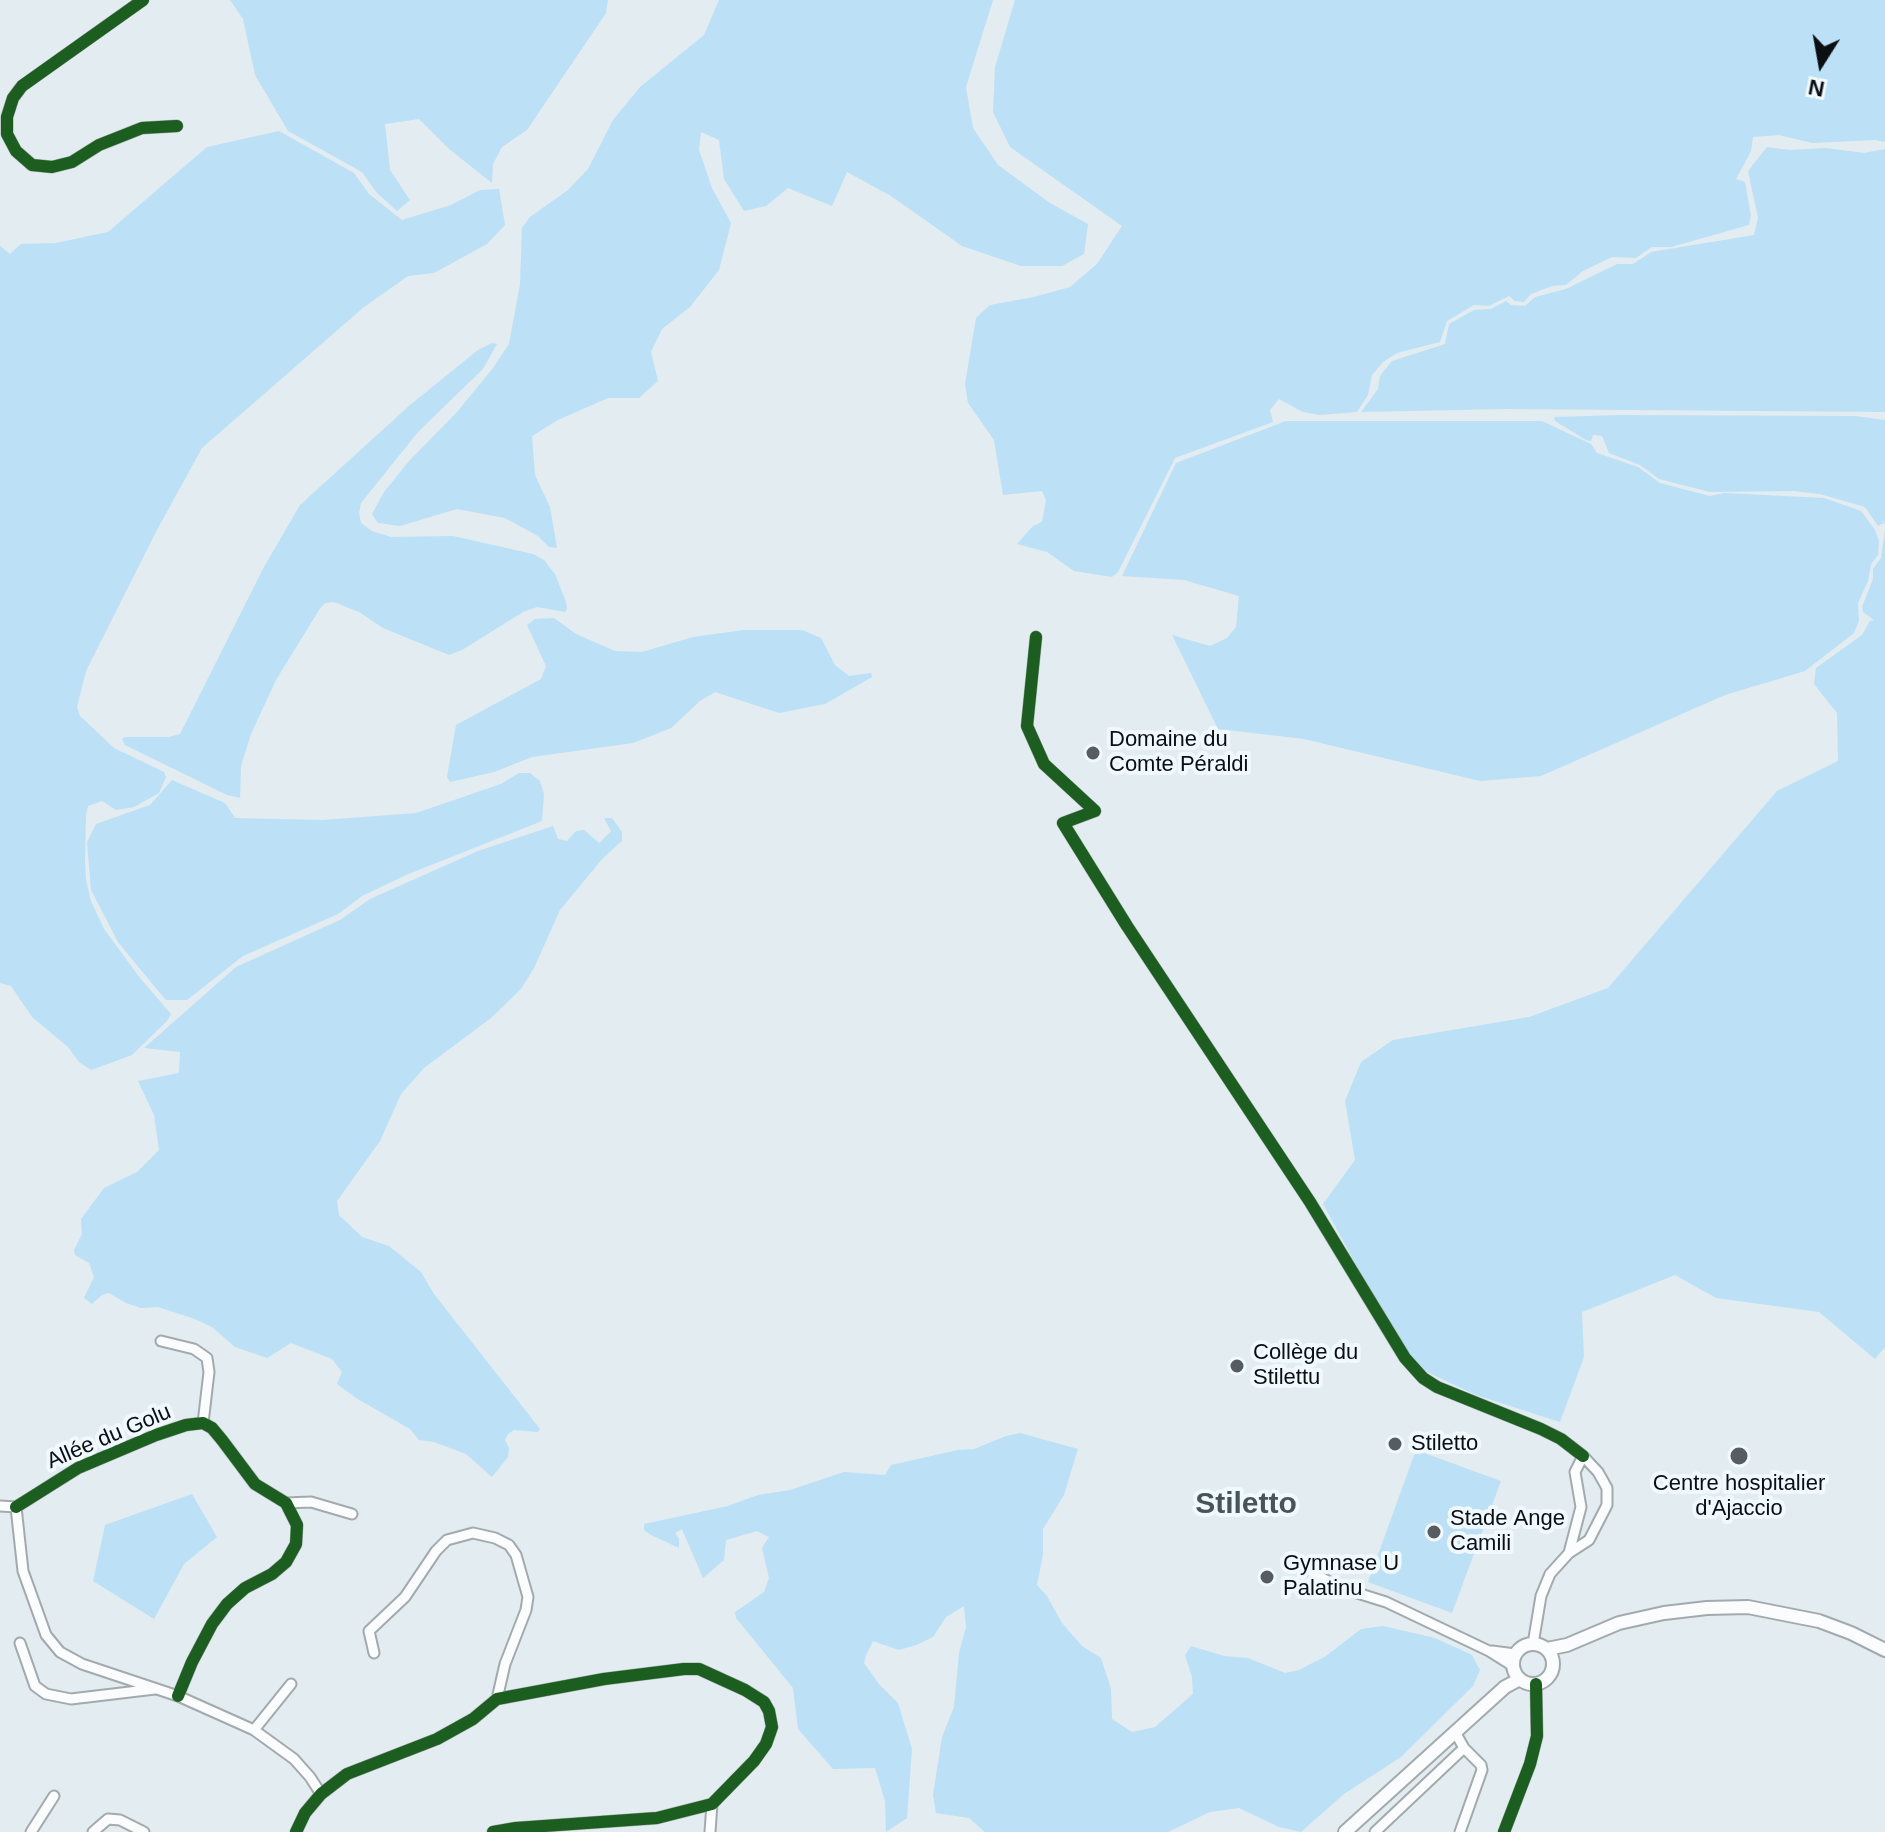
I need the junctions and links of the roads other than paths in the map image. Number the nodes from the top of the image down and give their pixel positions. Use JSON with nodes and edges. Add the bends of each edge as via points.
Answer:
{"nodes":[{"id":1,"x":143,"y":0,"type":"edge"},
{"id":2,"x":177,"y":126,"type":"dead end"},
{"id":3,"x":1036,"y":637,"type":"dead end"},
{"id":4,"x":161,"y":1341,"type":"dead end"},
{"id":5,"x":203,"y":1423,"type":"junction"},
{"id":6,"x":1583,"y":1456,"type":"junction"},
{"id":7,"x":286,"y":1503,"type":"junction"},
{"id":8,"x":0,"y":1506,"type":"edge"},
{"id":9,"x":16,"y":1507,"type":"junction"},
{"id":10,"x":352,"y":1514,"type":"dead end"},
{"id":11,"x":1569,"y":1553,"type":"junction"},
{"id":12,"x":1310,"y":1571,"type":"dead end"},
{"id":13,"x":20,"y":1643,"type":"dead end"},
{"id":14,"x":1533,"y":1644,"type":"junction"},
{"id":15,"x":1885,"y":1650,"type":"edge"},
{"id":16,"x":374,"y":1653,"type":"dead end"},
{"id":17,"x":1550,"y":1654,"type":"junction"},
{"id":18,"x":1516,"y":1668,"type":"junction"},
{"id":19,"x":291,"y":1684,"type":"dead end"},
{"id":20,"x":1536,"y":1684,"type":"junction"},
{"id":21,"x":159,"y":1688,"type":"junction"},
{"id":22,"x":178,"y":1696,"type":"junction"},
{"id":23,"x":497,"y":1699,"type":"junction"},
{"id":24,"x":254,"y":1730,"type":"junction"},
{"id":25,"x":1455,"y":1732,"type":"junction"},
{"id":26,"x":1464,"y":1748,"type":"junction"},
{"id":27,"x":321,"y":1794,"type":"junction"},
{"id":28,"x":54,"y":1796,"type":"dead end"},
{"id":29,"x":712,"y":1804,"type":"junction"},
{"id":30,"x":31,"y":1832,"type":"edge"},
{"id":31,"x":93,"y":1832,"type":"edge"},
{"id":32,"x":144,"y":1832,"type":"edge"},
{"id":33,"x":296,"y":1832,"type":"edge"},
{"id":34,"x":493,"y":1832,"type":"edge"},
{"id":35,"x":710,"y":1832,"type":"edge"},
{"id":36,"x":1345,"y":1832,"type":"edge"},
{"id":37,"x":1375,"y":1832,"type":"edge"},
{"id":38,"x":1460,"y":1832,"type":"edge"},
{"id":39,"x":1504,"y":1832,"type":"edge"}],
"edges":[{"from":1,"to":2,"type":"street","via":[[22,86],[7,117],[7,134],[32,165],[52,167],[142,128]]},
{"from":3,"to":6,"type":"street","via":[[1027,726],[1044,764],[1095,811],[1063,823],[1405,1358],[1437,1387],[1541,1429]]},
{"from":4,"to":5,"type":"street","via":[[207,1358]]},
{"from":5,"to":7,"type":"street","name":"Allée du Golu","via":[[255,1484]]},
{"from":5,"to":9,"type":"street","name":"Allée du Golu","via":[[156,1435],[78,1468]]},
{"from":6,"to":11,"type":"street","via":[[1575,1472],[1581,1507]]},
{"from":6,"to":11,"type":"street","via":[[1607,1488],[1607,1505],[1589,1540]]},
{"from":7,"to":10,"type":"street","via":[[311,1502]]},
{"from":7,"to":22,"type":"street","via":[[297,1525],[296,1544],[286,1562],[227,1604]]},
{"from":8,"to":9,"type":"street"},
{"from":9,"to":21,"type":"street","via":[[23,1571],[46,1635],[60,1652],[82,1664]]},
{"from":11,"to":14,"type":"street","via":[[1550,1574],[1541,1596]]},
{"from":12,"to":18,"type":"street","via":[[1338,1587],[1386,1602]]},
{"from":13,"to":21,"type":"street","via":[[35,1686],[46,1694],[71,1699]]},
{"from":14,"to":17,"type":"main road"},
{"from":14,"to":18,"type":"main road","via":[[1523,1647]]},
{"from":15,"to":17,"type":"main road","via":[[1819,1621],[1748,1607],[1664,1613],[1619,1623]]},
{"from":16,"to":23,"type":"street","via":[[369,1631],[405,1597],[447,1540],[473,1533],[495,1538],[516,1555],[528,1597]]},
{"from":17,"to":20,"type":"main road","via":[[1552,1673]]},
{"from":18,"to":20,"type":"main road"},
{"from":18,"to":25,"type":"main road","via":[[1505,1687]]},
{"from":19,"to":24,"type":"street"},
{"from":20,"to":39,"type":"street","via":[[1537,1736]]},
{"from":21,"to":22,"type":"street"},
{"from":22,"to":24,"type":"street"},
{"from":23,"to":27,"type":"street","via":[[437,1739],[347,1774]]},
{"from":23,"to":29,"type":"street","via":[[684,1669],[699,1669],[735,1685],[764,1702],[772,1727],[754,1761]]},
{"from":24,"to":27,"type":"street","via":[[294,1759]]},
{"from":25,"to":26,"type":"street"},
{"from":25,"to":36,"type":"main road"},
{"from":26,"to":37,"type":"street"},
{"from":26,"to":38,"type":"street","via":[[1482,1770]]},
{"from":27,"to":33,"type":"street"},
{"from":28,"to":30,"type":"street"},
{"from":29,"to":34,"type":"street","via":[[657,1818]]},
{"from":29,"to":35,"type":"street"},
{"from":31,"to":32,"type":"street","via":[[108,1819]]}]}
